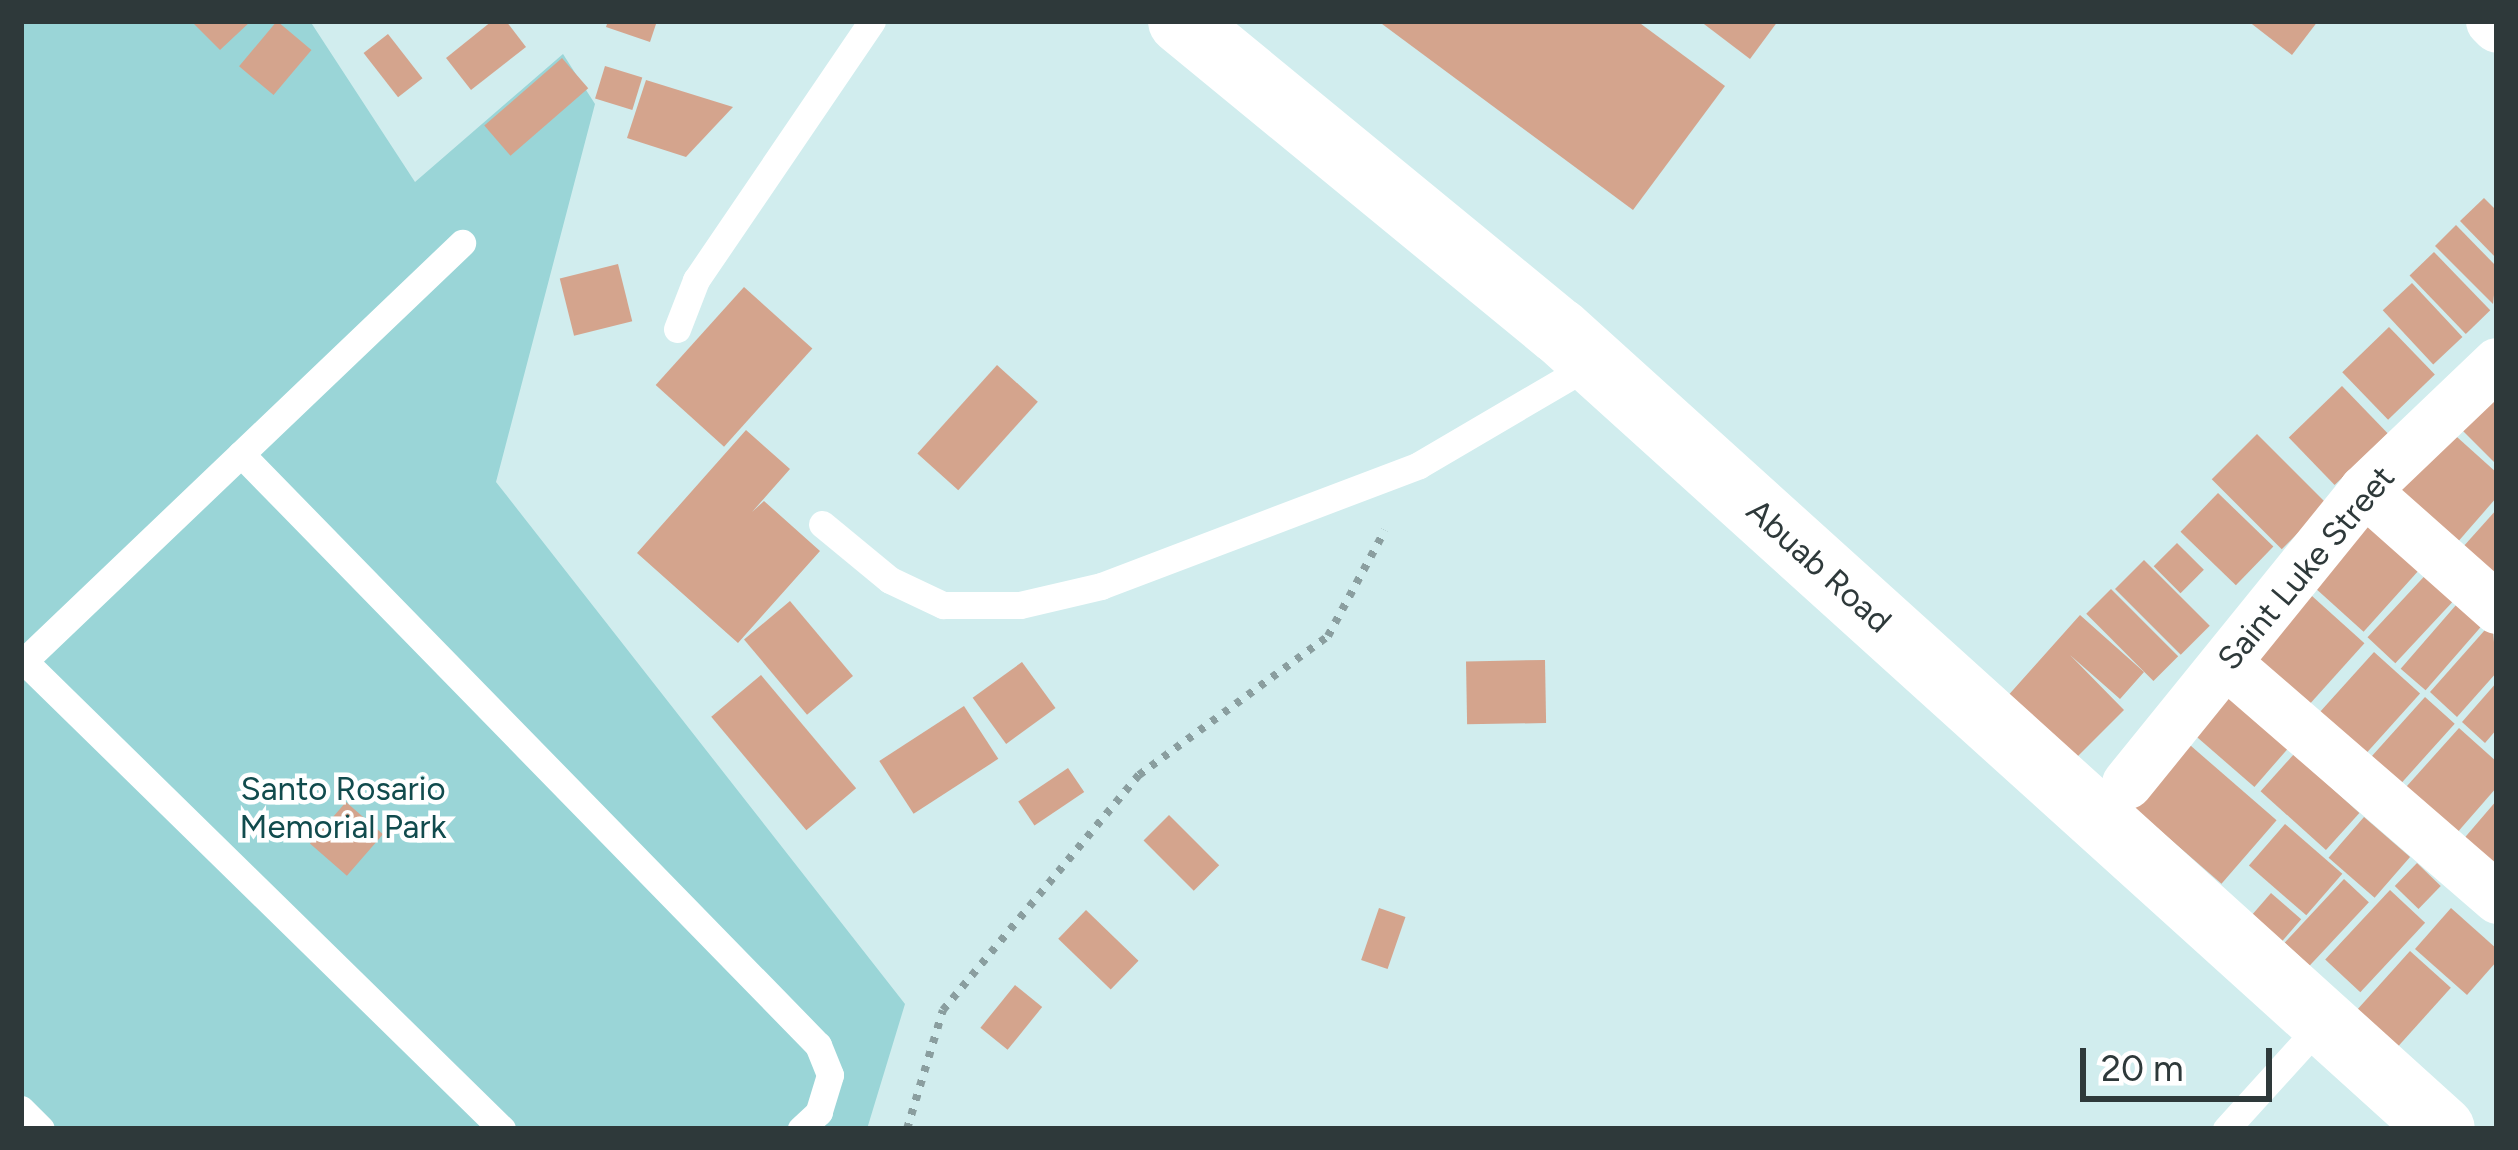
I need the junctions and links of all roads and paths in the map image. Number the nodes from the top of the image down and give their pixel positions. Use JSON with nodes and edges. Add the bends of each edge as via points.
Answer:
{"nodes":[{"id":1,"x":872,"y":21,"type":"edge"},
{"id":2,"x":1180,"y":21,"type":"edge"},
{"id":3,"x":462,"y":243,"type":"dead end"},
{"id":4,"x":677,"y":329,"type":"dead end"},
{"id":5,"x":1593,"y":362,"type":"junction"},
{"id":6,"x":2497,"y":363,"type":"edge"},
{"id":7,"x":241,"y":454,"type":"junction"},
{"id":8,"x":1419,"y":465,"type":"junction"},
{"id":9,"x":2364,"y":490,"type":"junction"},
{"id":10,"x":822,"y":524,"type":"dead end"},
{"id":11,"x":2497,"y":608,"type":"edge"},
{"id":12,"x":22,"y":663,"type":"edge"},
{"id":13,"x":2227,"y":663,"type":"junction"},
{"id":14,"x":2127,"y":784,"type":"dead end"},
{"id":15,"x":2497,"y":898,"type":"edge"},
{"id":16,"x":2322,"y":1023,"type":"junction"},
{"id":17,"x":21,"y":1109,"type":"edge"},
{"id":18,"x":41,"y":1129,"type":"edge"},
{"id":19,"x":502,"y":1129,"type":"edge"},
{"id":20,"x":801,"y":1129,"type":"edge"},
{"id":21,"x":908,"y":1129,"type":"edge"},
{"id":22,"x":2226,"y":1129,"type":"edge"},
{"id":23,"x":2442,"y":1129,"type":"edge"}],
"edges":[{"from":1,"to":4,"type":"lane","via":[[696,280]]},
{"from":2,"to":5,"type":"street","name":"Abuab Road"},
{"from":3,"to":7,"type":"lane"},
{"from":5,"to":8,"type":"lane"},
{"from":5,"to":16,"type":"street","name":"Abuab Road"},
{"from":6,"to":9,"type":"street","name":"Saint Luke Street"},
{"from":7,"to":12,"type":"lane"},
{"from":7,"to":20,"type":"lane","via":[[818,1045],[830,1076],[819,1112]]},
{"from":8,"to":10,"type":"lane","via":[[1101,586],[1020,605],[944,605],[890,580]]},
{"from":8,"to":21,"type":"path","via":[[1328,636],[1138,775],[943,1010]]},
{"from":9,"to":11,"type":"street"},
{"from":9,"to":13,"type":"street","name":"Saint Luke Street"},
{"from":12,"to":19,"type":"lane"},
{"from":13,"to":14,"type":"street","name":"Saint Luke Street"},
{"from":13,"to":15,"type":"street"},
{"from":16,"to":22,"type":"lane"},
{"from":16,"to":23,"type":"street","name":"Abuab Road"},
{"from":17,"to":18,"type":"lane"}]}
